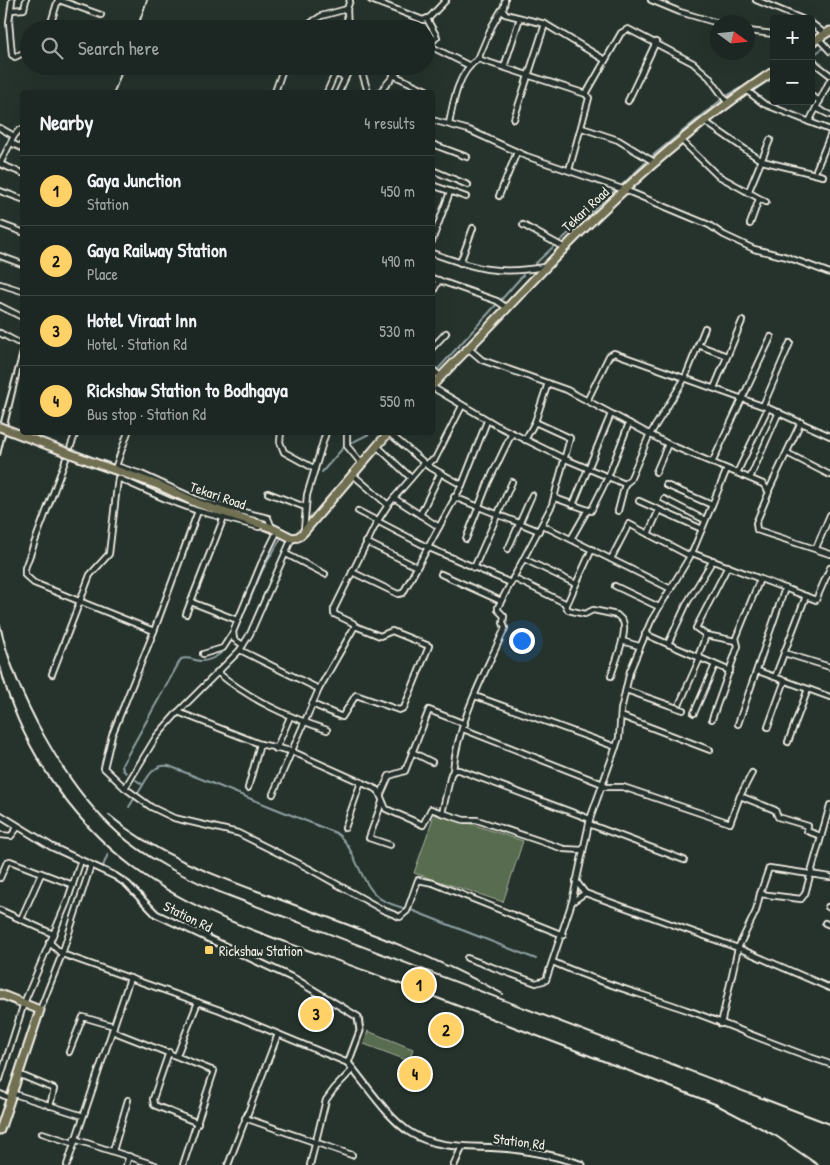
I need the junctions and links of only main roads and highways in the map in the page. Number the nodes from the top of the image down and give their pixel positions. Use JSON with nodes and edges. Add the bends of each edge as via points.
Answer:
{"nodes":[{"id":1,"x":827,"y":32,"type":"edge"},
{"id":2,"x":815,"y":40,"type":"edge"},
{"id":3,"x":770,"y":74,"type":"edge"},
{"id":4,"x":435,"y":384,"type":"edge"},
{"id":5,"x":0,"y":427,"type":"edge"},
{"id":6,"x":20,"y":434,"type":"edge"},
{"id":7,"x":22,"y":435,"type":"edge"},
{"id":8,"x":387,"y":435,"type":"edge"},
{"id":9,"x":0,"y":994,"type":"edge"},
{"id":10,"x":0,"y":1130,"type":"edge"}],
"edges":[{"from":1,"to":2,"type":"highway"},
{"from":3,"to":4,"type":"highway","name":"Tekari Road","via":[[727,102],[654,162],[563,247]]},
{"from":5,"to":6,"type":"highway","name":"Tekari Road","bridge":true},
{"from":7,"to":8,"type":"highway","name":"Tekari Road","bridge":true,"via":[[292,538],[303,532]]},
{"from":9,"to":10,"type":"highway","via":[[40,1010]]}]}
